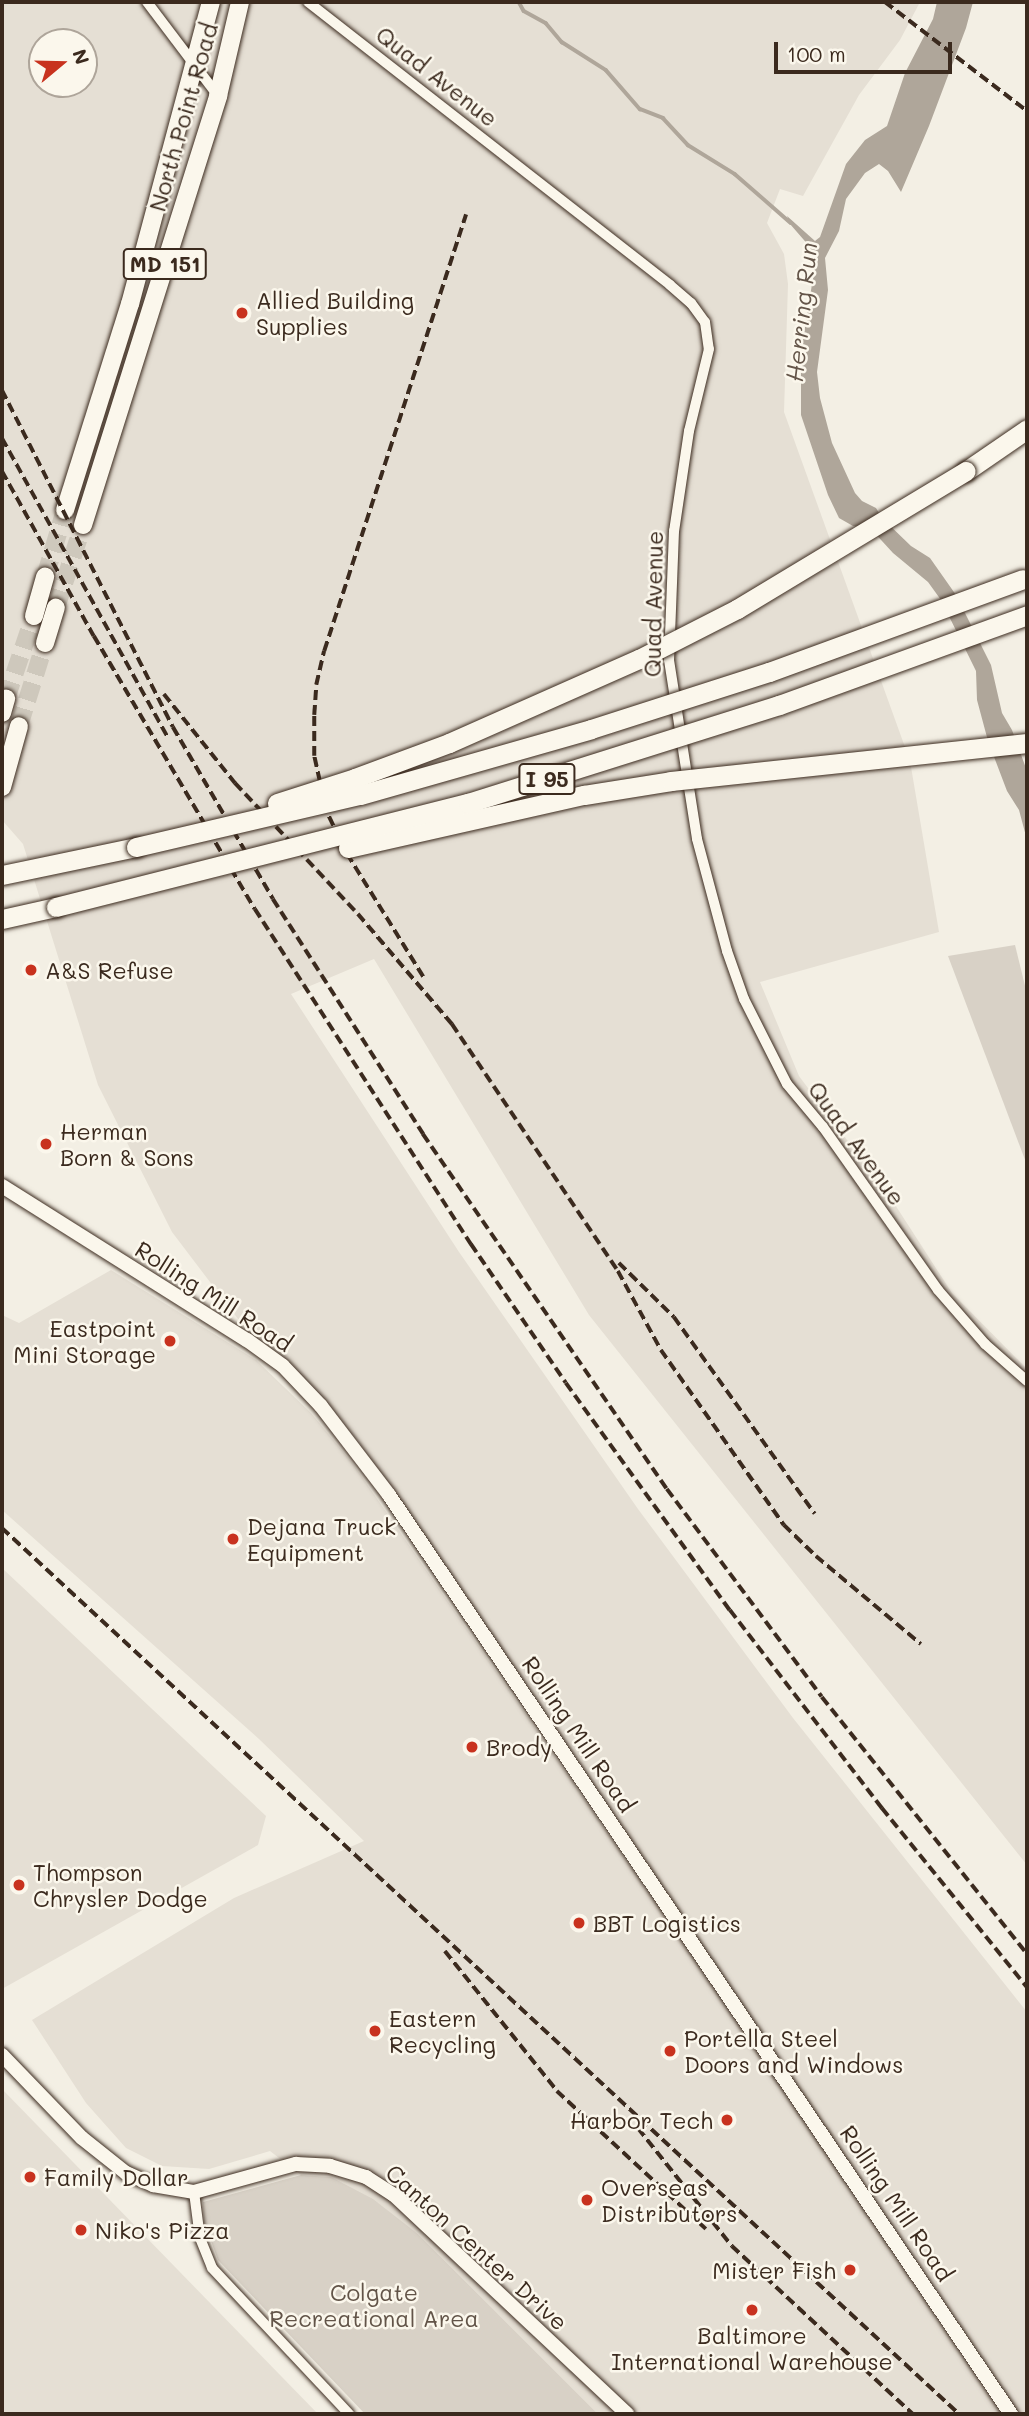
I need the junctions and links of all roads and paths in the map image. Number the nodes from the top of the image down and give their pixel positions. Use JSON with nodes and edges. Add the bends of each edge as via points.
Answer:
{"nodes":[{"id":1,"x":147,"y":2,"type":"edge"},
{"id":2,"x":211,"y":2,"type":"edge"},
{"id":3,"x":240,"y":2,"type":"edge"},
{"id":4,"x":308,"y":2,"type":"edge"},
{"id":5,"x":197,"y":64,"type":"junction"},
{"id":6,"x":218,"y":96,"type":"junction"},
{"id":7,"x":150,"y":231,"type":"junction"},
{"id":8,"x":173,"y":240,"type":"junction"},
{"id":9,"x":119,"y":337,"type":"junction"},
{"id":10,"x":141,"y":344,"type":"junction"},
{"id":11,"x":1027,"y":429,"type":"edge"},
{"id":12,"x":65,"y":510,"type":"tunnel mouth"},
{"id":13,"x":83,"y":525,"type":"tunnel mouth"},
{"id":14,"x":45,"y":577,"type":"tunnel mouth"},
{"id":15,"x":1025,"y":578,"type":"edge"},
{"id":16,"x":56,"y":608,"type":"tunnel mouth"},
{"id":17,"x":1027,"y":615,"type":"edge"},
{"id":18,"x":34,"y":616,"type":"tunnel mouth"},
{"id":19,"x":46,"y":643,"type":"tunnel mouth"},
{"id":20,"x":19,"y":726,"type":"tunnel mouth"},
{"id":21,"x":1027,"y":744,"type":"edge"},
{"id":22,"x":2,"y":787,"type":"edge"},
{"id":23,"x":136,"y":847,"type":"junction"},
{"id":24,"x":2,"y":875,"type":"edge"},
{"id":25,"x":55,"y":907,"type":"junction"},
{"id":26,"x":2,"y":919,"type":"edge"},
{"id":27,"x":2,"y":1186,"type":"edge"},
{"id":28,"x":1027,"y":1381,"type":"edge"},
{"id":29,"x":2,"y":2055,"type":"edge"},
{"id":30,"x":194,"y":2192,"type":"junction"},
{"id":31,"x":349,"y":2414,"type":"edge"},
{"id":32,"x":627,"y":2414,"type":"edge"},
{"id":33,"x":1011,"y":2414,"type":"edge"}],
"edges":[{"from":1,"to":5,"type":"street"},
{"from":2,"to":5,"type":"main road","name":"North Point Road","number":"MD 151"},
{"from":3,"to":6,"type":"main road","name":"North Point Road","number":"MD 151"},
{"from":4,"to":28,"type":"street","name":"Quad Avenue","via":[[670,285],[705,322],[709,349],[689,431],[674,531],[669,660],[696,839],[727,951],[744,999],[787,1084],[950,1306]]},
{"from":5,"to":6,"type":"street"},
{"from":5,"to":7,"type":"main road","name":"North Point Road","number":"MD 151"},
{"from":6,"to":8,"type":"main road","name":"North Point Road","number":"MD 151"},
{"from":7,"to":8,"type":"main road"},
{"from":7,"to":9,"type":"main road","name":"North Point Road","number":"MD 151"},
{"from":8,"to":10,"type":"main road","name":"North Point Road","number":"MD 151"},
{"from":9,"to":10,"type":"main road"},
{"from":9,"to":12,"type":"main road","name":"North Point Road","number":"MD 151"},
{"from":10,"to":13,"type":"main road","name":"North Point Road","number":"MD 151"},
{"from":11,"to":23,"type":"highway","bridge":true,"via":[[749,602],[627,664],[449,743],[355,778]]},
{"from":14,"to":18,"type":"main road"},
{"from":15,"to":23,"type":"highway","number":"I 95","bridge":true,"via":[[782,667],[579,732],[360,795]]},
{"from":16,"to":19,"type":"main road"},
{"from":17,"to":25,"type":"highway","number":"I 95","bridge":true,"via":[[779,705],[542,781],[370,830]]},
{"from":20,"to":22,"type":"main road"},
{"from":21,"to":25,"type":"highway","bridge":true,"via":[[671,781]]},
{"from":23,"to":24,"type":"highway","number":"I 95"},
{"from":25,"to":26,"type":"highway","number":"I 95"},
{"from":27,"to":33,"type":"street","name":"Rolling Mill Road","via":[[247,1340],[283,1366],[321,1406],[389,1495]]},
{"from":29,"to":30,"type":"street","via":[[112,2163],[153,2185]]},
{"from":30,"to":31,"type":"street","via":[[200,2238],[212,2268]]},
{"from":30,"to":32,"type":"street","name":"Canton Center Drive","via":[[296,2164],[330,2166],[366,2177],[401,2202]]}]}
